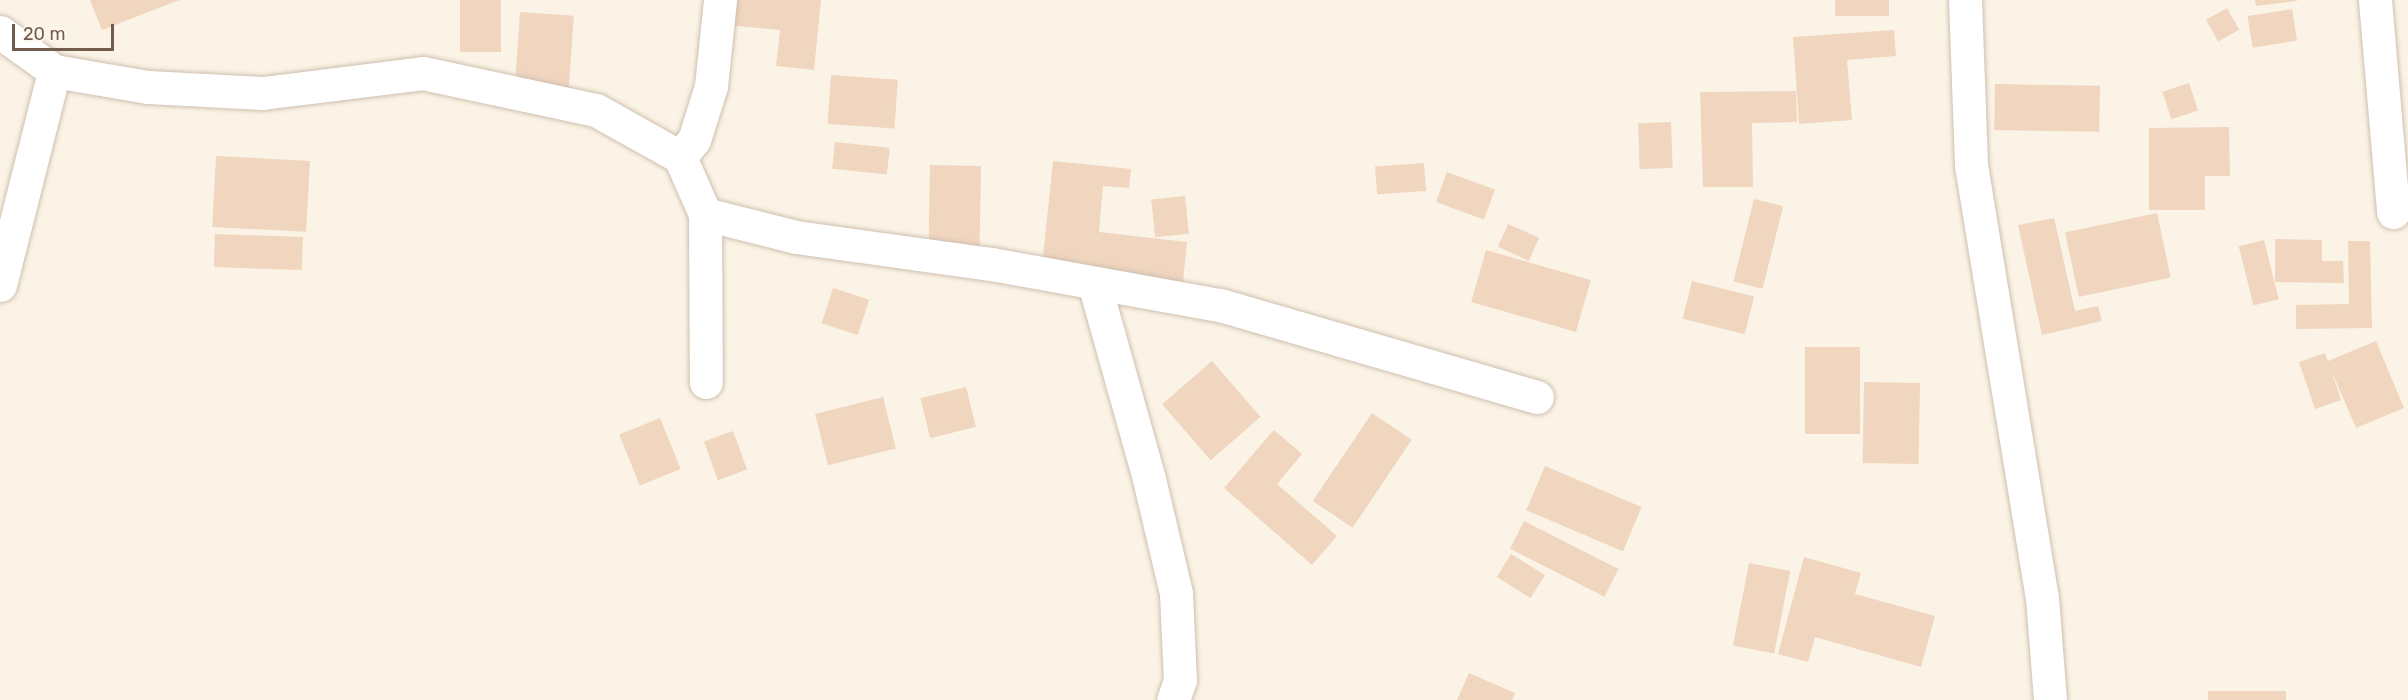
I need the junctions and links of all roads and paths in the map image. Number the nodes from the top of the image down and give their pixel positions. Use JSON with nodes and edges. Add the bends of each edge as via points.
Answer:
{"nodes":[{"id":1,"x":720,"y":0,"type":"edge"},
{"id":2,"x":1965,"y":0,"type":"edge"},
{"id":3,"x":2374,"y":0,"type":"edge"},
{"id":4,"x":0,"y":32,"type":"edge"},
{"id":5,"x":54,"y":70,"type":"junction"},
{"id":6,"x":680,"y":157,"type":"junction"},
{"id":7,"x":2393,"y":212,"type":"dead end"},
{"id":8,"x":705,"y":214,"type":"junction"},
{"id":9,"x":1095,"y":283,"type":"junction"},
{"id":10,"x":0,"y":285,"type":"edge"},
{"id":11,"x":706,"y":382,"type":"dead end"},
{"id":12,"x":1537,"y":397,"type":"dead end"},
{"id":13,"x":1173,"y":700,"type":"edge"},
{"id":14,"x":2050,"y":700,"type":"edge"}],
"edges":[{"from":1,"to":6,"type":"street","via":[[711,86],[694,140]]},
{"from":2,"to":14,"type":"street","via":[[1971,165],[2042,598]]},
{"from":3,"to":7,"type":"street"},
{"from":4,"to":5,"type":"street"},
{"from":5,"to":6,"type":"street","via":[[148,87],[263,93],[423,73],[596,110]]},
{"from":5,"to":10,"type":"street"},
{"from":6,"to":8,"type":"street"},
{"from":8,"to":9,"type":"street","via":[[796,237]]},
{"from":8,"to":11,"type":"street"},
{"from":9,"to":12,"type":"street","via":[[1220,305]]},
{"from":9,"to":13,"type":"street","via":[[1176,593],[1180,680]]}]}
